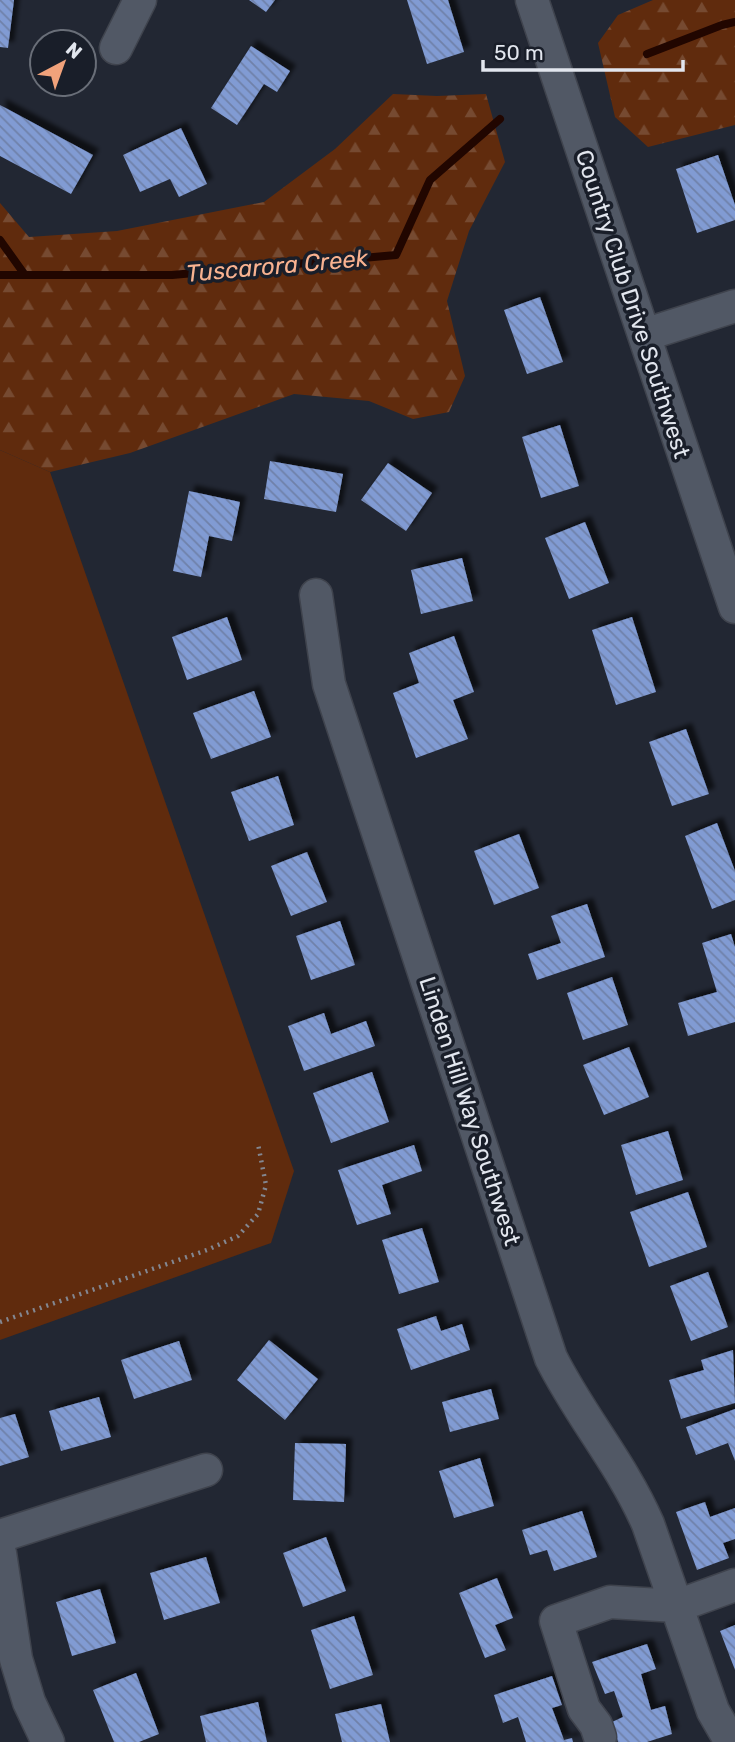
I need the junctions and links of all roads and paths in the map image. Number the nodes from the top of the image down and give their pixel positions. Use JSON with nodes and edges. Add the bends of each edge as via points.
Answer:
{"nodes":[{"id":1,"x":140,"y":0,"type":"edge"},
{"id":2,"x":532,"y":0,"type":"edge"},
{"id":3,"x":116,"y":48,"type":"dead end"},
{"id":4,"x":735,"y":306,"type":"edge"},
{"id":5,"x":644,"y":335,"type":"junction"},
{"id":6,"x":316,"y":595,"type":"dead end"},
{"id":7,"x":735,"y":607,"type":"edge"},
{"id":8,"x":257,"y":1143,"type":"dead end"},
{"id":9,"x":0,"y":1322,"type":"edge"},
{"id":10,"x":206,"y":1470,"type":"dead end"},
{"id":11,"x":0,"y":1536,"type":"edge"},
{"id":12,"x":0,"y":1553,"type":"edge"},
{"id":13,"x":735,"y":1585,"type":"edge"},
{"id":14,"x":677,"y":1606,"type":"junction"},
{"id":15,"x":600,"y":1737,"type":"dead end"},
{"id":16,"x":48,"y":1742,"type":"edge"},
{"id":17,"x":731,"y":1742,"type":"edge"}],
"edges":[{"from":1,"to":3,"type":"street"},
{"from":2,"to":5,"type":"street","name":"Country Club Drive Southwest"},
{"from":4,"to":5,"type":"street"},
{"from":5,"to":7,"type":"street","name":"Country Club Drive Southwest"},
{"from":6,"to":14,"type":"street","name":"Linden Hill Way Southwest","via":[[329,684],[551,1358],[635,1494]]},
{"from":8,"to":9,"type":"path","via":[[266,1185],[258,1214],[238,1236]]},
{"from":10,"to":11,"type":"street"},
{"from":12,"to":16,"type":"street","via":[[16,1659]]},
{"from":13,"to":14,"type":"street"},
{"from":14,"to":15,"type":"street","via":[[610,1602],[556,1621],[584,1709]]},
{"from":14,"to":17,"type":"street","name":"Linden Hill Way Southwest","via":[[713,1711]]}]}
